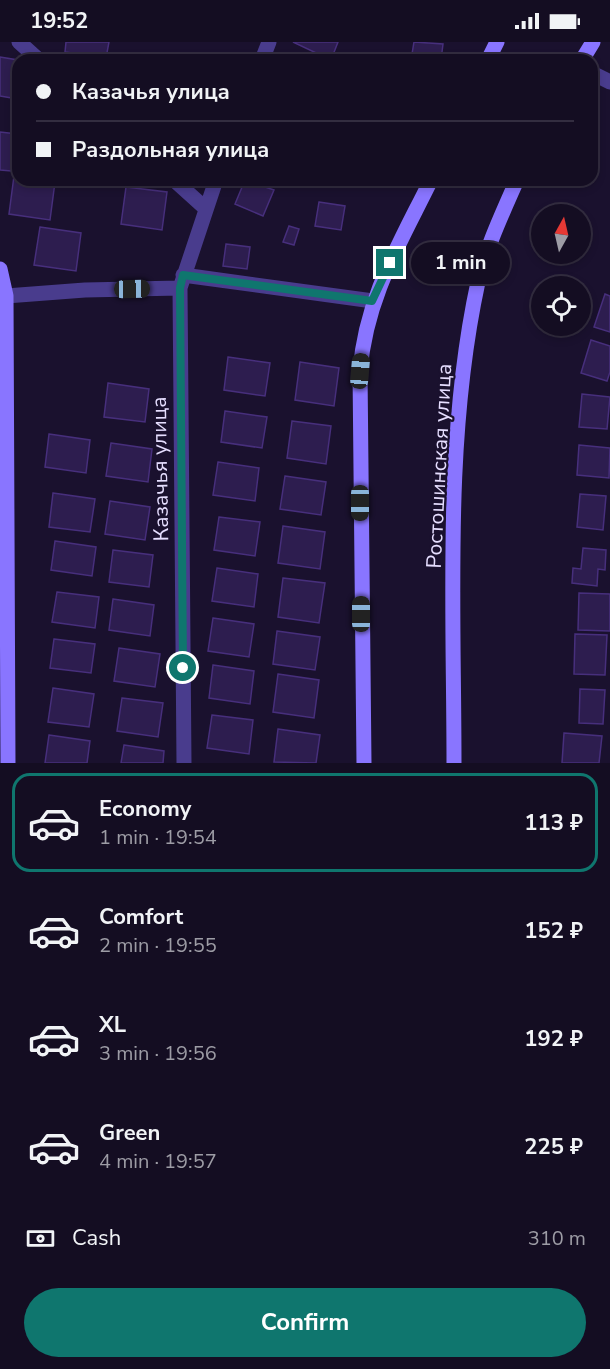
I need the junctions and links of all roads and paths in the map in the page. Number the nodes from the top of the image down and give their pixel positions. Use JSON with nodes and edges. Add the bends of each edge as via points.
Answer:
{"nodes":[{"id":1,"x":19,"y":42,"type":"edge"},
{"id":2,"x":32,"y":54,"type":"edge"},
{"id":3,"x":181,"y":186,"type":"edge"},
{"id":4,"x":214,"y":186,"type":"edge"},
{"id":5,"x":427,"y":186,"type":"edge"},
{"id":6,"x":515,"y":186,"type":"edge"},
{"id":7,"x":205,"y":208,"type":"junction"},
{"id":8,"x":0,"y":270,"type":"edge"},
{"id":9,"x":181,"y":282,"type":"junction"},
{"id":10,"x":6,"y":296,"type":"junction"},
{"id":11,"x":372,"y":301,"type":"junction"},
{"id":12,"x":8,"y":763,"type":"edge"},
{"id":13,"x":184,"y":763,"type":"edge"},
{"id":14,"x":364,"y":763,"type":"edge"},
{"id":15,"x":454,"y":763,"type":"edge"}],
"edges":[{"from":1,"to":2,"type":"street"},
{"from":3,"to":7,"type":"street"},
{"from":4,"to":7,"type":"street","name":"Казачья улица"},
{"from":5,"to":11,"type":"main road"},
{"from":6,"to":15,"type":"main road","name":"Ростошинская улица","via":[[479,280],[465,357],[456,448]]},
{"from":7,"to":9,"type":"street","name":"Казачья улица"},
{"from":8,"to":10,"type":"main road"},
{"from":9,"to":10,"type":"street"},
{"from":9,"to":11,"type":"street"},
{"from":9,"to":13,"type":"street","name":"Казачья улица"},
{"from":10,"to":12,"type":"main road"},
{"from":11,"to":14,"type":"main road","via":[[360,371]]}]}
